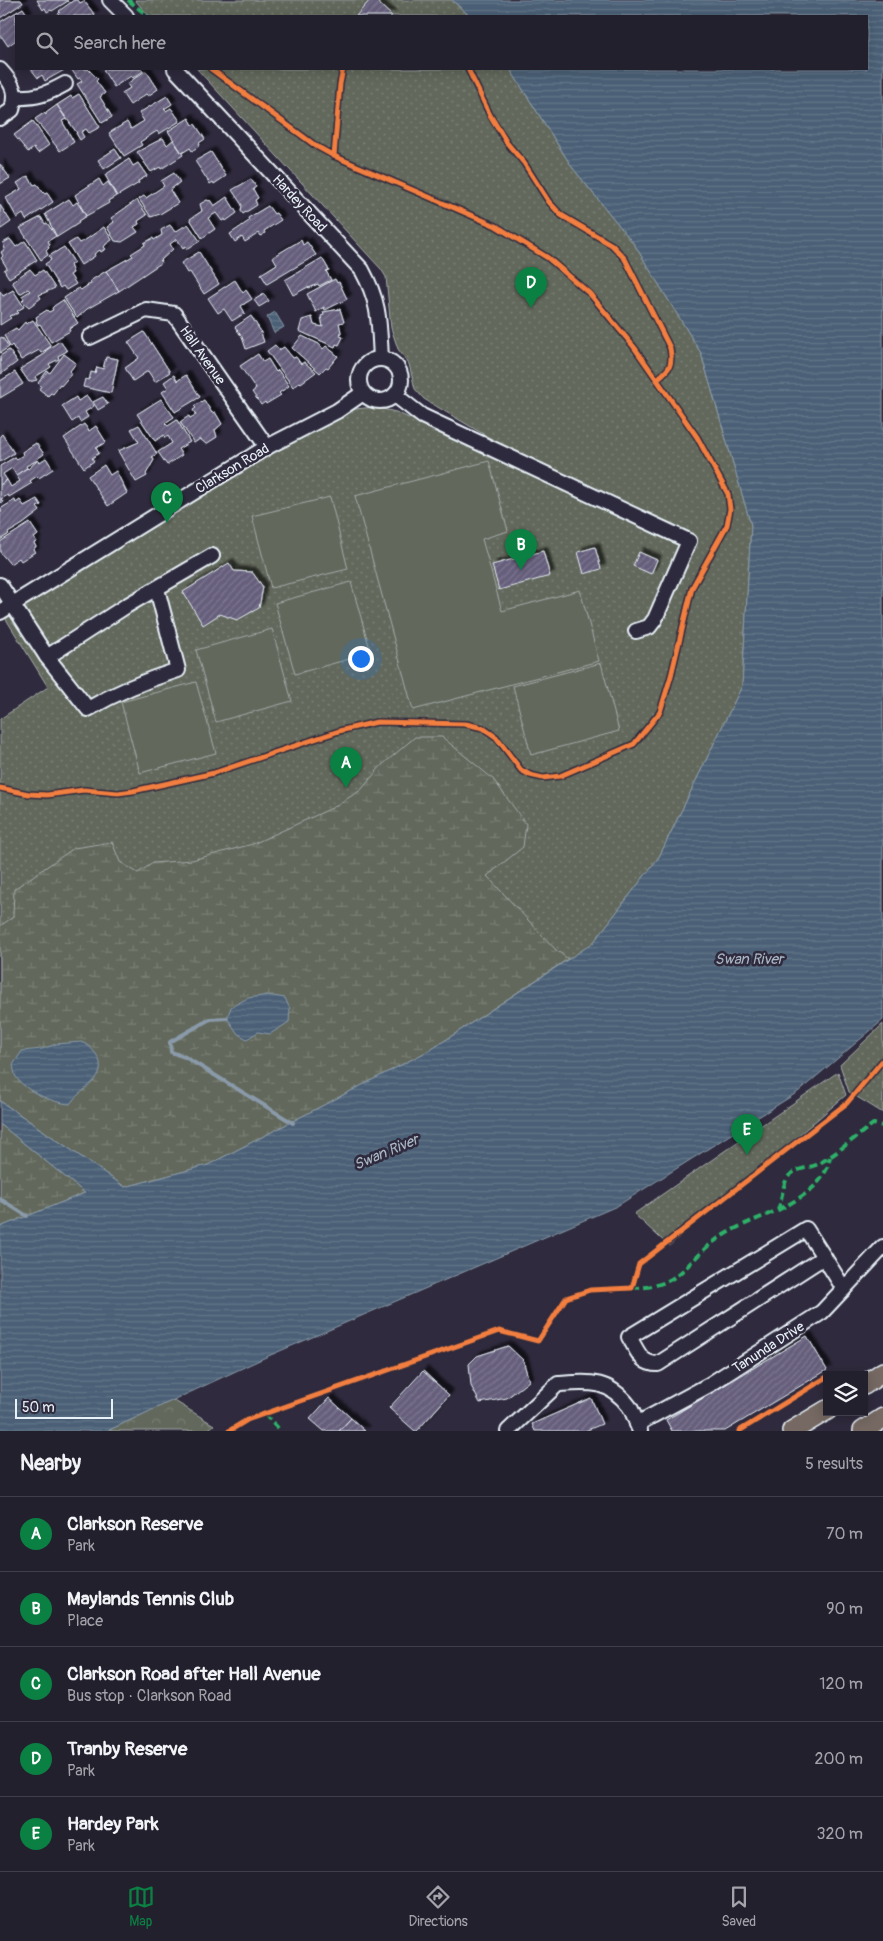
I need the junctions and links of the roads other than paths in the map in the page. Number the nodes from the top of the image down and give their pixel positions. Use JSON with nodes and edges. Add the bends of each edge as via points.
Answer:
{"nodes":[{"id":1,"x":110,"y":0,"type":"edge"},
{"id":2,"x":125,"y":15,"type":"edge"},
{"id":3,"x":0,"y":70,"type":"edge"},
{"id":4,"x":175,"y":70,"type":"edge"},
{"id":5,"x":65,"y":84,"type":"dead end"},
{"id":6,"x":15,"y":97,"type":"junction"},
{"id":7,"x":0,"y":118,"type":"edge"},
{"id":8,"x":90,"y":337,"type":"dead end"},
{"id":9,"x":381,"y":358,"type":"junction"},
{"id":10,"x":363,"y":393,"type":"junction"},
{"id":11,"x":395,"y":396,"type":"junction"},
{"id":12,"x":267,"y":446,"type":"junction"},
{"id":13,"x":212,"y":556,"type":"dead end"},
{"id":14,"x":0,"y":585,"type":"edge"},
{"id":15,"x":157,"y":589,"type":"junction"},
{"id":16,"x":12,"y":604,"type":"junction"},
{"id":17,"x":0,"y":612,"type":"edge"},
{"id":18,"x":636,"y":632,"type":"dead end"},
{"id":19,"x":47,"y":657,"type":"junction"},
{"id":20,"x":883,"y":1247,"type":"edge"},
{"id":21,"x":824,"y":1257,"type":"junction"},
{"id":22,"x":844,"y":1289,"type":"junction"},
{"id":23,"x":883,"y":1372,"type":"edge"},
{"id":24,"x":868,"y":1382,"type":"edge"},
{"id":25,"x":823,"y":1412,"type":"edge"},
{"id":26,"x":883,"y":1418,"type":"edge"},
{"id":27,"x":512,"y":1427,"type":"edge"},
{"id":28,"x":639,"y":1428,"type":"edge"},
{"id":29,"x":497,"y":1431,"type":"edge"},
{"id":30,"x":792,"y":1431,"type":"edge"},
{"id":31,"x":863,"y":1431,"type":"edge"}],
"edges":[{"from":1,"to":2,"type":"street"},
{"from":3,"to":6,"type":"street","via":[[10,81]]},
{"from":4,"to":9,"type":"street","name":"Hardey Road","via":[[362,270],[378,307]]},
{"from":5,"to":6,"type":"street","via":[[31,98]]},
{"from":6,"to":7,"type":"street","via":[[12,110]]},
{"from":8,"to":12,"type":"street","name":"Hall Avenue","via":[[146,310],[174,314]]},
{"from":9,"to":10,"type":"street","via":[[366,364],[362,370],[359,378]]},
{"from":9,"to":11,"type":"street","via":[[396,365],[400,372],[402,381]]},
{"from":10,"to":11,"type":"street","via":[[375,400]]},
{"from":10,"to":12,"type":"street","name":"Clarkson Road","via":[[337,411]]},
{"from":11,"to":18,"type":"street","via":[[422,416],[689,541],[655,619],[649,627]]},
{"from":12,"to":16,"type":"street","name":"Clarkson Road"},
{"from":13,"to":15,"type":"street"},
{"from":14,"to":16,"type":"street"},
{"from":15,"to":19,"type":"street"},
{"from":15,"to":19,"type":"street","via":[[178,670],[111,695],[88,709]]},
{"from":16,"to":17,"type":"street","name":"Clarkson Road"},
{"from":16,"to":19,"type":"street"},
{"from":20,"to":22,"type":"street","name":"Tanunda Drive"},
{"from":21,"to":21,"type":"street","via":[[658,1364],[644,1361],[629,1338],[806,1230]]},
{"from":21,"to":22,"type":"street"},
{"from":22,"to":28,"type":"street","name":"Tanunda Drive","via":[[822,1312]]},
{"from":23,"to":24,"type":"highway"},
{"from":25,"to":30,"type":"highway"},
{"from":26,"to":31,"type":"highway"},
{"from":27,"to":28,"type":"street","name":"Tanunda Drive","via":[[558,1384],[591,1382],[613,1390],[630,1408]]},
{"from":27,"to":29,"type":"street","name":"Tanunda Drive"}]}
